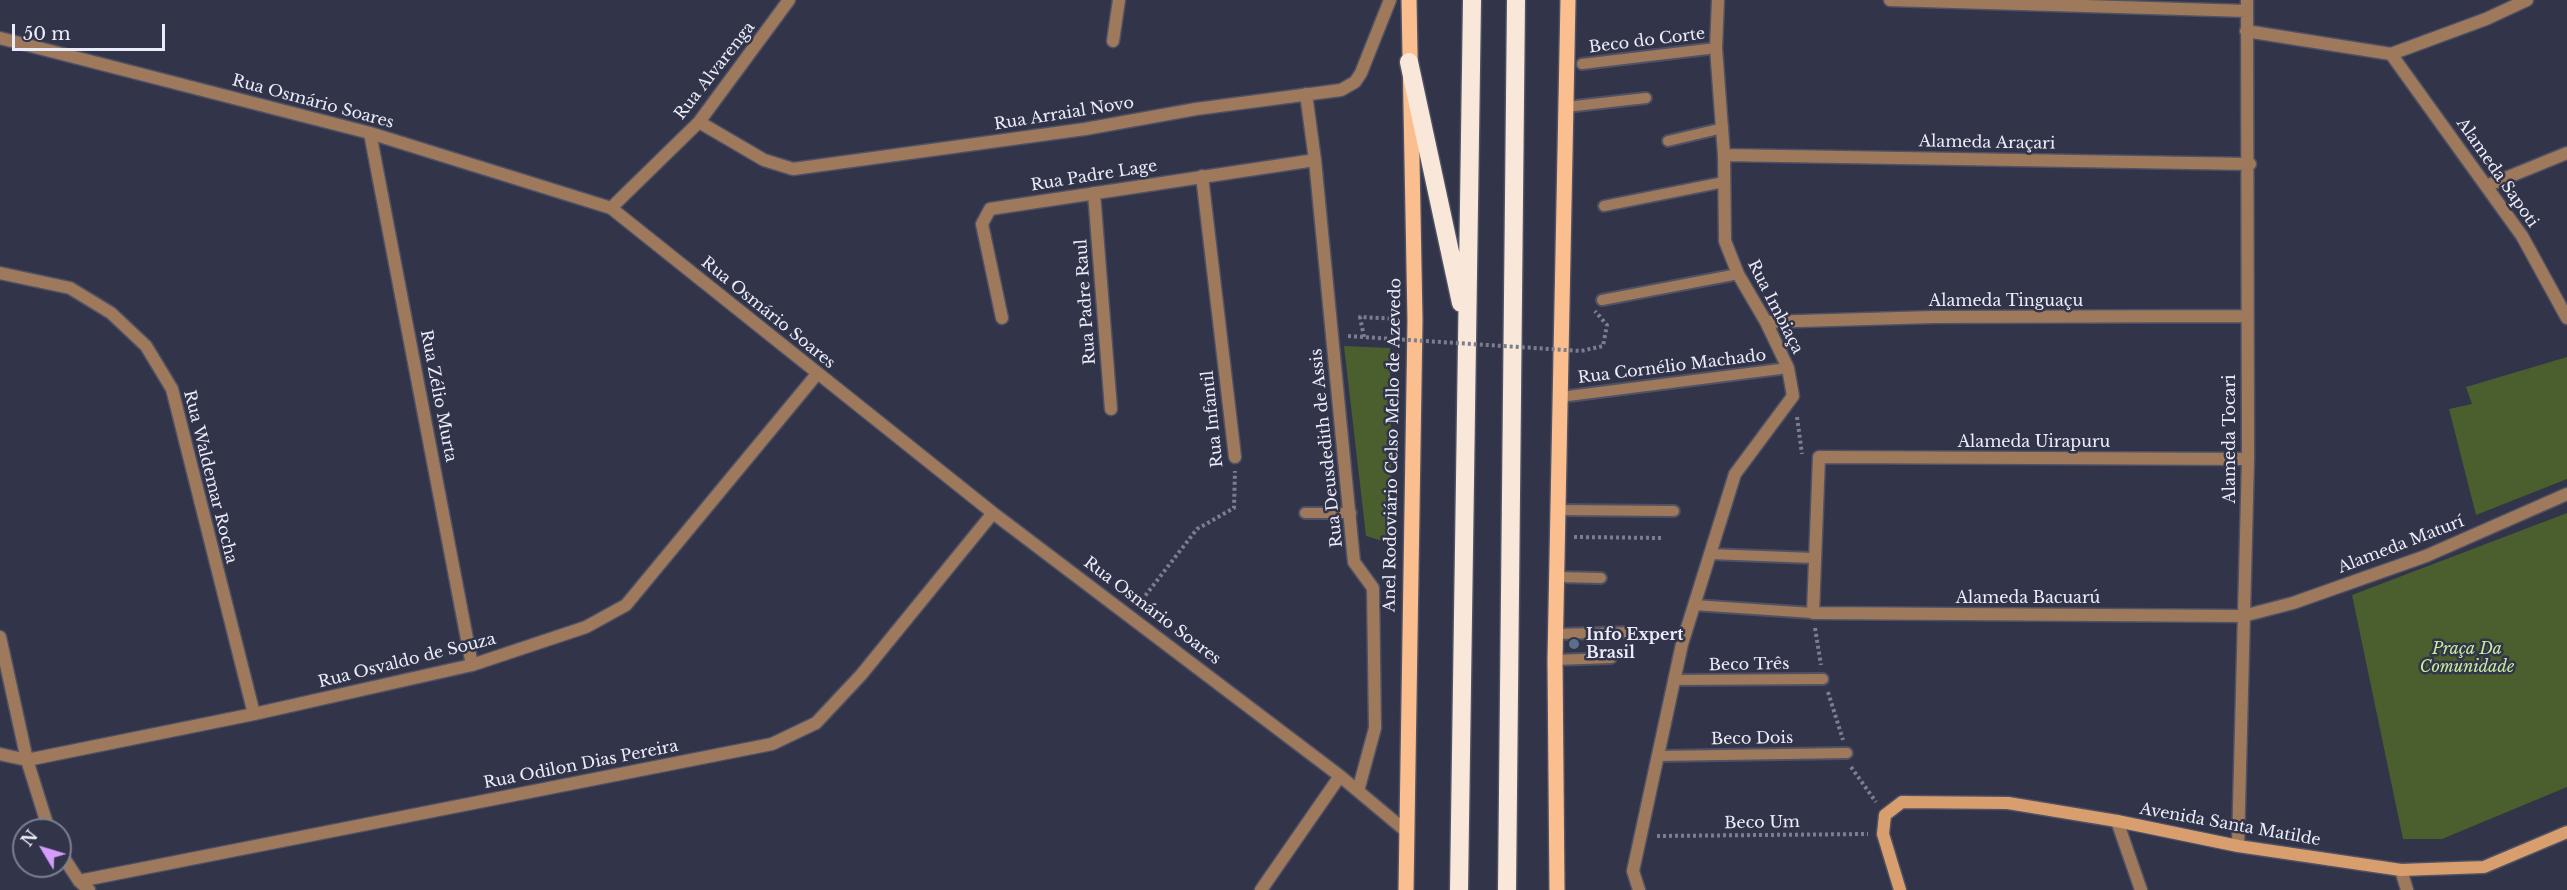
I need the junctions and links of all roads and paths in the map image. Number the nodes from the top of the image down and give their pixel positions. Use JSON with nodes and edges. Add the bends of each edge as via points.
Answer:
{"nodes":[{"id":1,"x":789,"y":0,"type":"edge"},
{"id":2,"x":1119,"y":0,"type":"edge"},
{"id":3,"x":1390,"y":0,"type":"edge"},
{"id":4,"x":1409,"y":0,"type":"edge"},
{"id":5,"x":1472,"y":0,"type":"edge"},
{"id":6,"x":1516,"y":0,"type":"edge"},
{"id":7,"x":1568,"y":0,"type":"edge"},
{"id":8,"x":1718,"y":0,"type":"edge"},
{"id":9,"x":1890,"y":0,"type":"edge"},
{"id":10,"x":2527,"y":0,"type":"edge"},
{"id":11,"x":2247,"y":5,"type":"edge"},
{"id":12,"x":2246,"y":31,"type":"junction"},
{"id":13,"x":0,"y":39,"type":"edge"},
{"id":14,"x":1113,"y":41,"type":"dead end"},
{"id":15,"x":1716,"y":48,"type":"junction"},
{"id":16,"x":2391,"y":54,"type":"junction"},
{"id":17,"x":1409,"y":62,"type":"junction"},
{"id":18,"x":1582,"y":64,"type":"dead end"},
{"id":19,"x":1306,"y":94,"type":"junction"},
{"id":20,"x":1646,"y":98,"type":"dead end"},
{"id":21,"x":1566,"y":107,"type":"junction"},
{"id":22,"x":699,"y":122,"type":"junction"},
{"id":23,"x":1723,"y":128,"type":"junction"},
{"id":24,"x":370,"y":134,"type":"junction"},
{"id":25,"x":1668,"y":141,"type":"dead end"},
{"id":26,"x":2567,"y":153,"type":"edge"},
{"id":27,"x":1724,"y":155,"type":"junction"},
{"id":28,"x":1315,"y":160,"type":"junction"},
{"id":29,"x":2250,"y":164,"type":"junction"},
{"id":30,"x":1202,"y":176,"type":"junction"},
{"id":31,"x":1724,"y":182,"type":"junction"},
{"id":32,"x":2486,"y":186,"type":"junction"},
{"id":33,"x":1094,"y":193,"type":"junction"},
{"id":34,"x":1604,"y":206,"type":"dead end"},
{"id":35,"x":611,"y":208,"type":"junction"},
{"id":36,"x":0,"y":273,"type":"edge"},
{"id":37,"x":1738,"y":274,"type":"junction"},
{"id":38,"x":1602,"y":300,"type":"dead end"},
{"id":39,"x":1595,"y":311,"type":"dead end"},
{"id":40,"x":2246,"y":316,"type":"junction"},
{"id":41,"x":1002,"y":318,"type":"dead end"},
{"id":42,"x":2567,"y":318,"type":"edge"},
{"id":43,"x":1415,"y":320,"type":"junction"},
{"id":44,"x":1766,"y":321,"type":"junction"},
{"id":45,"x":1468,"y":336,"type":"junction"},
{"id":46,"x":1788,"y":368,"type":"junction"},
{"id":47,"x":817,"y":374,"type":"junction"},
{"id":48,"x":1793,"y":396,"type":"junction"},
{"id":49,"x":1560,"y":397,"type":"junction"},
{"id":50,"x":1111,"y":409,"type":"dead end"},
{"id":51,"x":1235,"y":457,"type":"joint"},
{"id":52,"x":1819,"y":457,"type":"junction"},
{"id":53,"x":2248,"y":459,"type":"junction"},
{"id":54,"x":2567,"y":494,"type":"edge"},
{"id":55,"x":1558,"y":510,"type":"junction"},
{"id":56,"x":1674,"y":511,"type":"dead end"},
{"id":57,"x":993,"y":513,"type":"junction"},
{"id":58,"x":1305,"y":513,"type":"dead end"},
{"id":59,"x":1351,"y":513,"type":"junction"},
{"id":60,"x":1558,"y":537,"type":"junction"},
{"id":61,"x":1664,"y":538,"type":"dead end"},
{"id":62,"x":1710,"y":554,"type":"junction"},
{"id":63,"x":1813,"y":558,"type":"junction"},
{"id":64,"x":1557,"y":578,"type":"junction"},
{"id":65,"x":1600,"y":578,"type":"dead end"},
{"id":66,"x":1694,"y":605,"type":"junction"},
{"id":67,"x":1813,"y":613,"type":"junction"},
{"id":68,"x":1130,"y":615,"type":"junction"},
{"id":69,"x":2243,"y":616,"type":"junction"},
{"id":70,"x":1634,"y":632,"type":"dead end"},
{"id":71,"x":1556,"y":634,"type":"junction"},
{"id":72,"x":0,"y":637,"type":"edge"},
{"id":73,"x":1611,"y":658,"type":"dead end"},
{"id":74,"x":1556,"y":660,"type":"junction"},
{"id":75,"x":472,"y":665,"type":"junction"},
{"id":76,"x":1823,"y":679,"type":"junction"},
{"id":77,"x":1674,"y":680,"type":"junction"},
{"id":78,"x":254,"y":714,"type":"junction"},
{"id":79,"x":1847,"y":753,"type":"junction"},
{"id":80,"x":0,"y":754,"type":"edge"},
{"id":81,"x":1658,"y":756,"type":"junction"},
{"id":82,"x":27,"y":760,"type":"junction"},
{"id":83,"x":1340,"y":776,"type":"junction"},
{"id":84,"x":1358,"y":791,"type":"junction"},
{"id":85,"x":1885,"y":815,"type":"junction"},
{"id":86,"x":45,"y":818,"type":"edge"},
{"id":87,"x":2118,"y":821,"type":"junction"},
{"id":88,"x":1407,"y":832,"type":"junction"},
{"id":89,"x":2567,"y":832,"type":"edge"},
{"id":90,"x":1883,"y":834,"type":"junction"},
{"id":91,"x":1641,"y":836,"type":"junction"},
{"id":92,"x":2238,"y":846,"type":"junction"},
{"id":93,"x":72,"y":870,"type":"edge"},
{"id":94,"x":2401,"y":870,"type":"junction"},
{"id":95,"x":79,"y":881,"type":"junction"},
{"id":96,"x":89,"y":890,"type":"edge"},
{"id":97,"x":1261,"y":890,"type":"edge"},
{"id":98,"x":1406,"y":890,"type":"edge"},
{"id":99,"x":1459,"y":890,"type":"edge"},
{"id":100,"x":1507,"y":890,"type":"edge"},
{"id":101,"x":1557,"y":890,"type":"edge"},
{"id":102,"x":1639,"y":890,"type":"edge"},
{"id":103,"x":1900,"y":890,"type":"edge"},
{"id":104,"x":2141,"y":890,"type":"edge"},
{"id":105,"x":2407,"y":890,"type":"edge"}],
"edges":[{"from":1,"to":22,"type":"street","name":"Rua Alvarenga"},
{"from":2,"to":14,"type":"street"},
{"from":3,"to":19,"type":"street","name":"Rua Arraial Novo","via":[[1355,82],[1341,90]]},
{"from":4,"to":17,"type":"main road","name":"Anel Rodoviário Celso Mello de Azevedo"},
{"from":5,"to":45,"type":"highway"},
{"from":6,"to":100,"type":"highway"},
{"from":7,"to":21,"type":"main road"},
{"from":8,"to":15,"type":"street","name":"Rua Imbiaça"},
{"from":9,"to":11,"type":"street"},
{"from":10,"to":16,"type":"street"},
{"from":11,"to":12,"type":"street","name":"Alameda Tocari"},
{"from":12,"to":16,"type":"street"},
{"from":12,"to":29,"type":"street","name":"Alameda Tocari"},
{"from":13,"to":24,"type":"street","name":"Rua Osmário Soares"},
{"from":15,"to":18,"type":"lane","name":"Beco do Corte"},
{"from":15,"to":23,"type":"street","name":"Rua Imbiaça"},
{"from":16,"to":32,"type":"street","name":"Alameda Sapoti"},
{"from":17,"to":43,"type":"main road","name":"Anel Rodoviário Celso Mello de Azevedo"},
{"from":17,"to":45,"type":"highway"},
{"from":19,"to":22,"type":"street","name":"Rua Arraial Novo","via":[[793,170],[764,160]]},
{"from":19,"to":28,"type":"street","name":"Rua Deusdedith de Assis"},
{"from":20,"to":21,"type":"lane"},
{"from":21,"to":49,"type":"main road"},
{"from":22,"to":35,"type":"street","name":"Rua Alvarenga"},
{"from":23,"to":25,"type":"lane"},
{"from":23,"to":27,"type":"street","name":"Rua Imbiaça"},
{"from":24,"to":35,"type":"street","name":"Rua Osmário Soares"},
{"from":24,"to":75,"type":"street","name":"Rua Zélio Murta"},
{"from":26,"to":32,"type":"street"},
{"from":27,"to":29,"type":"street","name":"Alameda Araçari"},
{"from":27,"to":31,"type":"street","name":"Rua Imbiaça"},
{"from":28,"to":30,"type":"street","name":"Rua Padre Lage"},
{"from":28,"to":59,"type":"street","name":"Rua Deusdedith de Assis"},
{"from":29,"to":40,"type":"street","name":"Alameda Tocari"},
{"from":30,"to":33,"type":"street","name":"Rua Padre Lage"},
{"from":30,"to":51,"type":"street","name":"Rua Infantil"},
{"from":31,"to":34,"type":"lane"},
{"from":31,"to":37,"type":"street","name":"Rua Imbiaça","via":[[1725,241]]},
{"from":32,"to":42,"type":"street","name":"Alameda Sapoti","via":[[2522,236]]},
{"from":33,"to":41,"type":"street","name":"Rua Padre Lage","via":[[990,209],[982,224]]},
{"from":33,"to":50,"type":"street","name":"Rua Padre Raul"},
{"from":35,"to":47,"type":"street","name":"Rua Osmário Soares"},
{"from":36,"to":78,"type":"street","name":"Rua Waldemar Rocha","via":[[70,288],[111,313],[146,346],[172,389]]},
{"from":37,"to":38,"type":"lane"},
{"from":37,"to":44,"type":"street","name":"Rua Imbiaça"},
{"from":39,"to":43,"type":"path","bridge":true,"via":[[1607,325],[1603,346],[1581,351],[1364,337],[1360,316]]},
{"from":40,"to":44,"type":"street","name":"Alameda Tinguaçu"},
{"from":40,"to":53,"type":"street","name":"Alameda Tocari"},
{"from":43,"to":88,"type":"main road","name":"Anel Rodoviário Celso Mello de Azevedo"},
{"from":44,"to":46,"type":"street","name":"Rua Imbiaça"},
{"from":45,"to":99,"type":"highway"},
{"from":46,"to":48,"type":"street","name":"Rua Imbiaça"},
{"from":46,"to":49,"type":"lane","name":"Rua Cornélio Machado"},
{"from":47,"to":57,"type":"street","name":"Rua Osmário Soares"},
{"from":47,"to":75,"type":"street","name":"Rua Osvaldo de Souza","via":[[626,605],[586,627]]},
{"from":48,"to":52,"type":"path","via":[[1802,455]]},
{"from":48,"to":62,"type":"street","via":[[1735,474]]},
{"from":49,"to":55,"type":"main road"},
{"from":51,"to":68,"type":"path","name":"Rua Infantil","via":[[1234,508],[1197,529]]},
{"from":52,"to":53,"type":"street","name":"Alameda Uirapuru"},
{"from":52,"to":63,"type":"street"},
{"from":53,"to":69,"type":"street","name":"Alameda Tocari"},
{"from":54,"to":69,"type":"street","name":"Alameda Maturí","via":[[2426,556],[2293,603]]},
{"from":55,"to":56,"type":"lane"},
{"from":55,"to":60,"type":"main road"},
{"from":57,"to":68,"type":"street","name":"Rua Osmário Soares"},
{"from":57,"to":95,"type":"street","name":"Rua Odilon Dias Pereira","via":[[861,675],[816,723],[772,744]]},
{"from":58,"to":59,"type":"lane"},
{"from":59,"to":84,"type":"street","name":"Rua Deusdedith de Assis","via":[[1354,562],[1373,588],[1375,728]]},
{"from":60,"to":61,"type":"path"},
{"from":60,"to":64,"type":"main road"},
{"from":62,"to":63,"type":"lane"},
{"from":62,"to":66,"type":"street"},
{"from":63,"to":67,"type":"street"},
{"from":64,"to":65,"type":"lane"},
{"from":64,"to":71,"type":"main road"},
{"from":66,"to":67,"type":"lane"},
{"from":66,"to":77,"type":"street"},
{"from":67,"to":69,"type":"street","name":"Alameda Bacuarú"},
{"from":67,"to":76,"type":"path"},
{"from":68,"to":83,"type":"street","name":"Rua Osmário Soares"},
{"from":69,"to":92,"type":"street","name":"Alameda Tocari"},
{"from":70,"to":71,"type":"lane"},
{"from":71,"to":74,"type":"main road"},
{"from":72,"to":82,"type":"street"},
{"from":73,"to":74,"type":"lane"},
{"from":74,"to":101,"type":"main road"},
{"from":75,"to":78,"type":"street","name":"Rua Osvaldo de Souza"},
{"from":76,"to":77,"type":"lane","name":"Beco Três"},
{"from":76,"to":79,"type":"path"},
{"from":77,"to":81,"type":"street"},
{"from":78,"to":82,"type":"street","name":"Rua Osvaldo de Souza"},
{"from":79,"to":81,"type":"lane","name":"Beco Dois"},
{"from":79,"to":85,"type":"path","via":[[1853,771]]},
{"from":80,"to":82,"type":"street","name":"Rua Osvaldo de Souza"},
{"from":81,"to":91,"type":"street"},
{"from":82,"to":86,"type":"street"},
{"from":83,"to":84,"type":"street","name":"Rua Osmário Soares"},
{"from":83,"to":97,"type":"street"},
{"from":84,"to":88,"type":"street","name":"Rua Osmário Soares"},
{"from":85,"to":87,"type":"street","name":"Avenida Santa Matilde","via":[[1902,802],[2008,803]]},
{"from":85,"to":90,"type":"street"},
{"from":87,"to":92,"type":"street","name":"Avenida Santa Matilde"},
{"from":87,"to":104,"type":"street"},
{"from":88,"to":98,"type":"main road","name":"Anel Rodoviário Celso Mello de Azevedo"},
{"from":89,"to":94,"type":"street","name":"Avenida Santa Matilde","via":[[2484,867]]},
{"from":90,"to":91,"type":"path","name":"Beco Um"},
{"from":90,"to":103,"type":"street"},
{"from":91,"to":102,"type":"street","via":[[1634,871]]},
{"from":92,"to":94,"type":"street","name":"Avenida Santa Matilde"},
{"from":93,"to":95,"type":"street"},
{"from":94,"to":105,"type":"street"},
{"from":95,"to":96,"type":"street"}]}
